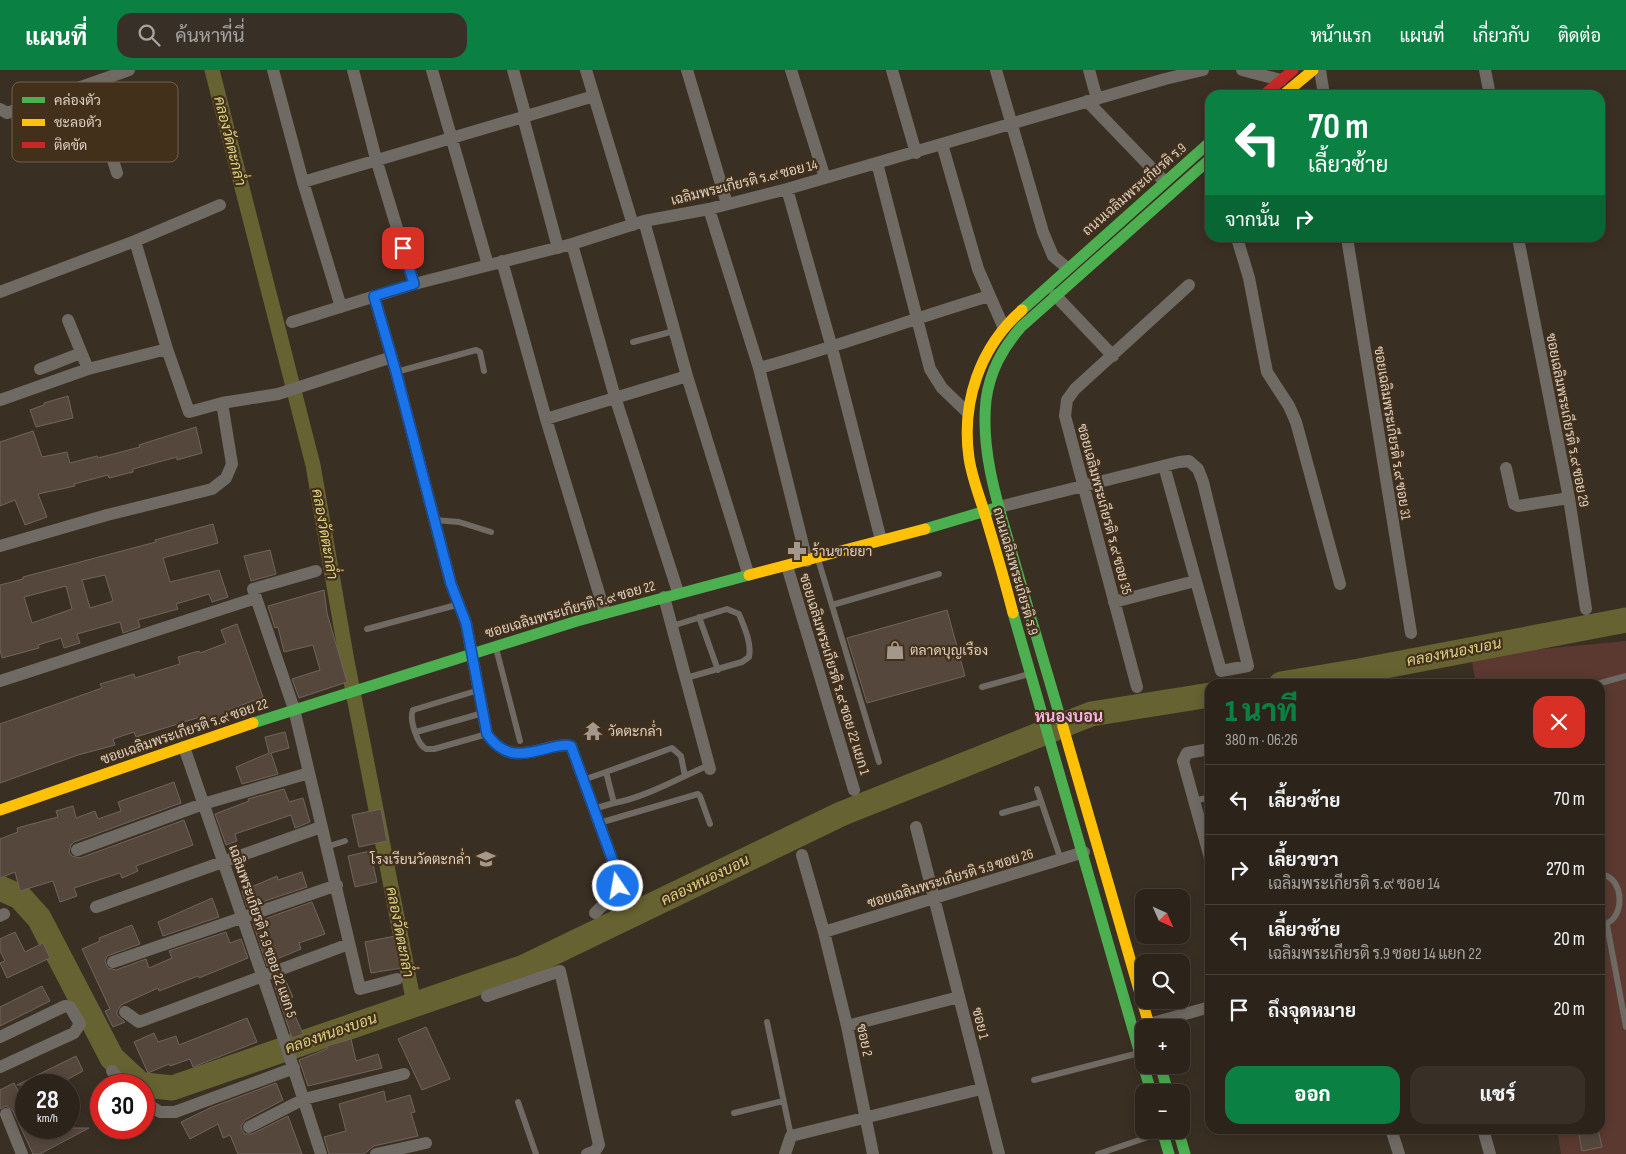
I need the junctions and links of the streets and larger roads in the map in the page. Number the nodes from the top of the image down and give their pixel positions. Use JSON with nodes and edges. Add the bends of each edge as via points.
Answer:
{"nodes":[{"id":1,"x":129,"y":70,"type":"edge"},
{"id":2,"x":273,"y":70,"type":"edge"},
{"id":3,"x":352,"y":70,"type":"edge"},
{"id":4,"x":432,"y":70,"type":"edge"},
{"id":5,"x":513,"y":70,"type":"edge"},
{"id":6,"x":586,"y":70,"type":"edge"},
{"id":7,"x":687,"y":70,"type":"edge"},
{"id":8,"x":791,"y":70,"type":"edge"},
{"id":9,"x":892,"y":70,"type":"edge"},
{"id":10,"x":996,"y":70,"type":"edge"},
{"id":11,"x":1089,"y":70,"type":"edge"},
{"id":12,"x":1203,"y":70,"type":"edge"},
{"id":13,"x":1242,"y":70,"type":"edge"},
{"id":14,"x":1293,"y":70,"type":"edge"},
{"id":15,"x":1313,"y":70,"type":"edge"},
{"id":16,"x":1320,"y":70,"type":"edge"},
{"id":17,"x":1485,"y":70,"type":"edge"},
{"id":18,"x":1164,"y":74,"type":"edge"},
{"id":19,"x":1281,"y":80,"type":"junction"},
{"id":20,"x":95,"y":82,"type":"edge"},
{"id":21,"x":1270,"y":90,"type":"edge"},
{"id":22,"x":1289,"y":90,"type":"edge"},
{"id":23,"x":1323,"y":90,"type":"edge"},
{"id":24,"x":1489,"y":90,"type":"edge"},
{"id":25,"x":594,"y":96,"type":"junction"},
{"id":26,"x":1092,"y":100,"type":"junction"},
{"id":27,"x":0,"y":109,"type":"edge"},
{"id":28,"x":12,"y":111,"type":"edge"},
{"id":29,"x":524,"y":117,"type":"junction"},
{"id":30,"x":1013,"y":123,"type":"junction"},
{"id":31,"x":451,"y":138,"type":"junction"},
{"id":32,"x":942,"y":144,"type":"junction"},
{"id":33,"x":1205,"y":146,"type":"edge"},
{"id":34,"x":916,"y":153,"type":"junction"},
{"id":35,"x":376,"y":159,"type":"junction"},
{"id":36,"x":114,"y":162,"type":"edge"},
{"id":37,"x":877,"y":163,"type":"junction"},
{"id":38,"x":1205,"y":163,"type":"edge"},
{"id":39,"x":117,"y":173,"type":"dead end"},
{"id":40,"x":825,"y":178,"type":"junction"},
{"id":41,"x":1164,"y":181,"type":"junction"},
{"id":42,"x":303,"y":182,"type":"junction"},
{"id":43,"x":787,"y":189,"type":"junction"},
{"id":44,"x":727,"y":204,"type":"junction"},
{"id":45,"x":220,"y":205,"type":"dead end"},
{"id":46,"x":709,"y":209,"type":"junction"},
{"id":47,"x":639,"y":223,"type":"junction"},
{"id":48,"x":135,"y":241,"type":"junction"},
{"id":49,"x":1238,"y":242,"type":"edge"},
{"id":50,"x":1347,"y":242,"type":"edge"},
{"id":51,"x":1519,"y":242,"type":"edge"},
{"id":52,"x":572,"y":244,"type":"junction"},
{"id":53,"x":558,"y":248,"type":"junction"},
{"id":54,"x":502,"y":262,"type":"junction"},
{"id":55,"x":488,"y":265,"type":"junction"},
{"id":56,"x":1067,"y":268,"type":"junction"},
{"id":57,"x":414,"y":284,"type":"junction"},
{"id":58,"x":1189,"y":285,"type":"dead end"},
{"id":59,"x":0,"y":291,"type":"edge"},
{"id":60,"x":1055,"y":295,"type":"junction"},
{"id":61,"x":374,"y":296,"type":"junction"},
{"id":62,"x":989,"y":296,"type":"junction"},
{"id":63,"x":341,"y":307,"type":"junction"},
{"id":64,"x":915,"y":318,"type":"junction"},
{"id":65,"x":68,"y":320,"type":"dead end"},
{"id":66,"x":292,"y":322,"type":"dead end"},
{"id":67,"x":1003,"y":326,"type":"junction"},
{"id":68,"x":832,"y":348,"type":"junction"},
{"id":69,"x":167,"y":349,"type":"junction"},
{"id":70,"x":81,"y":353,"type":"junction"},
{"id":71,"x":1113,"y":356,"type":"junction"},
{"id":72,"x":392,"y":357,"type":"junction"},
{"id":73,"x":40,"y":368,"type":"dead end"},
{"id":74,"x":759,"y":368,"type":"junction"},
{"id":75,"x":88,"y":369,"type":"junction"},
{"id":76,"x":687,"y":376,"type":"junction"},
{"id":77,"x":615,"y":397,"type":"junction"},
{"id":78,"x":0,"y":400,"type":"edge"},
{"id":79,"x":222,"y":403,"type":"junction"},
{"id":80,"x":968,"y":413,"type":"junction"},
{"id":81,"x":546,"y":419,"type":"junction"},
{"id":82,"x":1164,"y":466,"type":"junction"},
{"id":83,"x":1506,"y":468,"type":"dead end"},
{"id":84,"x":1084,"y":485,"type":"junction"},
{"id":85,"x":1569,"y":498,"type":"junction"},
{"id":86,"x":999,"y":506,"type":"junction"},
{"id":87,"x":983,"y":512,"type":"junction"},
{"id":88,"x":881,"y":540,"type":"junction"},
{"id":89,"x":0,"y":546,"type":"edge"},
{"id":90,"x":813,"y":560,"type":"junction"},
{"id":91,"x":787,"y":566,"type":"junction"},
{"id":92,"x":316,"y":571,"type":"dead end"},
{"id":93,"x":748,"y":573,"type":"junction"},
{"id":94,"x":1195,"y":581,"type":"junction"},
{"id":95,"x":1340,"y":584,"type":"dead end"},
{"id":96,"x":678,"y":592,"type":"junction"},
{"id":97,"x":664,"y":597,"type":"junction"},
{"id":98,"x":256,"y":598,"type":"junction"},
{"id":99,"x":1114,"y":602,"type":"junction"},
{"id":100,"x":1586,"y":609,"type":"dead end"},
{"id":101,"x":605,"y":613,"type":"junction"},
{"id":102,"x":1411,"y":633,"type":"dead end"},
{"id":103,"x":472,"y":654,"type":"junction"},
{"id":104,"x":0,"y":681,"type":"edge"},
{"id":105,"x":1137,"y":687,"type":"dead end"},
{"id":106,"x":294,"y":709,"type":"junction"},
{"id":107,"x":184,"y":747,"type":"junction"},
{"id":108,"x":1205,"y":750,"type":"edge"},
{"id":109,"x":710,"y":767,"type":"road end"},
{"id":110,"x":308,"y":773,"type":"junction"},
{"id":111,"x":854,"y":790,"type":"dead end"},
{"id":112,"x":203,"y":804,"type":"junction"},
{"id":113,"x":0,"y":810,"type":"edge"},
{"id":114,"x":321,"y":827,"type":"junction"},
{"id":115,"x":916,"y":828,"type":"dead end"},
{"id":116,"x":1205,"y":840,"type":"edge"},
{"id":117,"x":77,"y":850,"type":"dead end"},
{"id":118,"x":1084,"y":852,"type":"junction"},
{"id":119,"x":802,"y":855,"type":"dead end"},
{"id":120,"x":223,"y":861,"type":"junction"},
{"id":121,"x":337,"y":886,"type":"junction"},
{"id":122,"x":934,"y":898,"type":"junction"},
{"id":123,"x":96,"y":907,"type":"dead end"},
{"id":124,"x":595,"y":913,"type":"dead end"},
{"id":125,"x":242,"y":917,"type":"junction"},
{"id":126,"x":824,"y":932,"type":"junction"},
{"id":127,"x":349,"y":944,"type":"junction"},
{"id":128,"x":113,"y":962,"type":"dead end"},
{"id":129,"x":261,"y":976,"type":"junction"},
{"id":130,"x":397,"y":979,"type":"dead end"},
{"id":131,"x":487,"y":996,"type":"dead end"},
{"id":132,"x":959,"y":997,"type":"junction"},
{"id":133,"x":1205,"y":1009,"type":"edge"},
{"id":134,"x":125,"y":1012,"type":"dead end"},
{"id":135,"x":1147,"y":1019,"type":"edge"},
{"id":136,"x":1171,"y":1019,"type":"edge"},
{"id":137,"x":847,"y":1026,"type":"junction"},
{"id":138,"x":0,"y":1037,"type":"edge"},
{"id":139,"x":1,"y":1065,"type":"edge"},
{"id":140,"x":293,"y":1065,"type":"junction"},
{"id":141,"x":112,"y":1071,"type":"dead end"},
{"id":142,"x":115,"y":1074,"type":"edge"},
{"id":143,"x":404,"y":1074,"type":"dead end"},
{"id":144,"x":1149,"y":1084,"type":"edge"},
{"id":145,"x":982,"y":1089,"type":"junction"},
{"id":146,"x":304,"y":1099,"type":"junction"},
{"id":147,"x":155,"y":1109,"type":"edge"},
{"id":148,"x":6,"y":1114,"type":"dead end"},
{"id":149,"x":865,"y":1117,"type":"junction"},
{"id":150,"x":249,"y":1127,"type":"dead end"},
{"id":151,"x":1393,"y":1134,"type":"edge"},
{"id":152,"x":1484,"y":1134,"type":"edge"},
{"id":153,"x":1164,"y":1139,"type":"edge"},
{"id":154,"x":1181,"y":1139,"type":"edge"},
{"id":155,"x":426,"y":1143,"type":"dead end"},
{"id":156,"x":22,"y":1154,"type":"edge"},
{"id":157,"x":321,"y":1154,"type":"edge"},
{"id":158,"x":376,"y":1154,"type":"edge"},
{"id":159,"x":587,"y":1154,"type":"edge"},
{"id":160,"x":785,"y":1154,"type":"edge"},
{"id":161,"x":873,"y":1154,"type":"edge"},
{"id":162,"x":999,"y":1154,"type":"edge"},
{"id":163,"x":1169,"y":1154,"type":"edge"},
{"id":164,"x":1185,"y":1154,"type":"edge"},
{"id":165,"x":1399,"y":1154,"type":"edge"},
{"id":166,"x":1490,"y":1154,"type":"edge"}],
"edges":[{"from":1,"to":20,"type":"street"},
{"from":2,"to":42,"type":"street"},
{"from":3,"to":35,"type":"street"},
{"from":4,"to":31,"type":"street"},
{"from":5,"to":29,"type":"street"},
{"from":6,"to":25,"type":"street"},
{"from":7,"to":44,"type":"street"},
{"from":8,"to":40,"type":"street"},
{"from":9,"to":34,"type":"street"},
{"from":10,"to":30,"type":"street"},
{"from":11,"to":26,"type":"street"},
{"from":12,"to":18,"type":"street","name":"เฉลิมพระเกียรติ ร.๙ ซอย 14"},
{"from":13,"to":19,"type":"street"},
{"from":14,"to":19,"type":"main road"},
{"from":15,"to":22,"type":"main road"},
{"from":16,"to":23,"type":"street"},
{"from":17,"to":24,"type":"street"},
{"from":18,"to":26,"type":"street","name":"เฉลิมพระเกียรติ ร.๙ ซอย 14"},
{"from":19,"to":21,"type":"main road"},
{"from":25,"to":29,"type":"street"},
{"from":25,"to":47,"type":"street"},
{"from":26,"to":30,"type":"street","name":"เฉลิมพระเกียรติ ร.๙ ซอย 14"},
{"from":26,"to":41,"type":"street"},
{"from":27,"to":28,"type":"street","via":[[7,113]]},
{"from":29,"to":31,"type":"street"},
{"from":29,"to":53,"type":"street"},
{"from":30,"to":32,"type":"street","name":"เฉลิมพระเกียรติ ร.๙ ซอย 14"},
{"from":30,"to":56,"type":"street","via":[[1043,232],[1053,256]]},
{"from":31,"to":35,"type":"street"},
{"from":31,"to":55,"type":"street"},
{"from":32,"to":34,"type":"street","name":"เฉลิมพระเกียรติ ร.๙ ซอย 14"},
{"from":32,"to":62,"type":"street","via":[[978,269]]},
{"from":33,"to":41,"type":"main road","name":"ถนนเฉลิมพระเกียรติ ร.9"},
{"from":34,"to":37,"type":"street","name":"เฉลิมพระเกียรติ ร.๙ ซอย 14"},
{"from":35,"to":42,"type":"street"},
{"from":35,"to":57,"type":"street"},
{"from":36,"to":39,"type":"street"},
{"from":37,"to":40,"type":"street","name":"เฉลิมพระเกียรติ ร.๙ ซอย 14"},
{"from":37,"to":64,"type":"street"},
{"from":38,"to":60,"type":"main road","name":"ถนนเฉลิมพระเกียรติ ร.9"},
{"from":40,"to":43,"type":"street","name":"เฉลิมพระเกียรติ ร.๙ ซอย 14"},
{"from":41,"to":56,"type":"main road","name":"ถนนเฉลิมพระเกียรติ ร.9"},
{"from":42,"to":63,"type":"street"},
{"from":43,"to":44,"type":"street","name":"เฉลิมพระเกียรติ ร.๙ ซอย 14"},
{"from":43,"to":68,"type":"street"},
{"from":44,"to":46,"type":"street","name":"เฉลิมพระเกียรติ ร.๙ ซอย 14"},
{"from":45,"to":48,"type":"street"},
{"from":46,"to":47,"type":"street","name":"เฉลิมพระเกียรติ ร.๙ ซอย 14"},
{"from":46,"to":74,"type":"street"},
{"from":47,"to":52,"type":"street","name":"เฉลิมพระเกียรติ ร.๙ ซอย 14"},
{"from":47,"to":76,"type":"street"},
{"from":48,"to":59,"type":"street"},
{"from":48,"to":69,"type":"street"},
{"from":49,"to":95,"type":"street","via":[[1249,278],[1267,372],[1290,406],[1296,422]]},
{"from":50,"to":102,"type":"street","name":"ซอยเฉลิมพระเกียรติ ร.๙ ซอย 31"},
{"from":51,"to":85,"type":"street","name":"ซอยเฉลิมพระเกียรติ ร.๙ ซอย 29"},
{"from":52,"to":53,"type":"street","name":"เฉลิมพระเกียรติ ร.๙ ซอย 14"},
{"from":52,"to":77,"type":"street"},
{"from":53,"to":54,"type":"street","name":"เฉลิมพระเกียรติ ร.๙ ซอย 14"},
{"from":54,"to":55,"type":"street","name":"เฉลิมพระเกียรติ ร.๙ ซอย 14"},
{"from":54,"to":81,"type":"street"},
{"from":55,"to":57,"type":"street","name":"เฉลิมพระเกียรติ ร.๙ ซอย 14"},
{"from":56,"to":67,"type":"main road","name":"ถนนเฉลิมพระเกียรติ ร.9"},
{"from":57,"to":61,"type":"street","name":"เฉลิมพระเกียรติ ร.๙ ซอย 14"},
{"from":58,"to":71,"type":"street","name":"ซอยเฉลิมพระเกียรติ ร.๙ ซอย 35"},
{"from":60,"to":71,"type":"street"},
{"from":60,"to":86,"type":"main road","name":"ถนนเฉลิมพระเกียรติ ร.9","via":[[1017,332],[996,360],[985,401],[983,434]]},
{"from":61,"to":63,"type":"street","name":"เฉลิมพระเกียรติ ร.๙ ซอย 14"},
{"from":61,"to":72,"type":"street"},
{"from":62,"to":64,"type":"street"},
{"from":62,"to":67,"type":"street"},
{"from":63,"to":66,"type":"street","name":"เฉลิมพระเกียรติ ร.๙ ซอย 14"},
{"from":64,"to":68,"type":"street"},
{"from":64,"to":80,"type":"street","via":[[930,369],[942,388]]},
{"from":65,"to":70,"type":"street"},
{"from":67,"to":80,"type":"main road","name":"ถนนเฉลิมพระเกียรติ ร.9","via":[[974,380]]},
{"from":68,"to":74,"type":"street"},
{"from":68,"to":88,"type":"street"},
{"from":69,"to":75,"type":"street"},
{"from":69,"to":79,"type":"street","via":[[189,412]]},
{"from":70,"to":73,"type":"street"},
{"from":70,"to":75,"type":"street"},
{"from":71,"to":84,"type":"street","name":"ซอยเฉลิมพระเกียรติ ร.๙ ซอย 35","via":[[1067,400],[1065,416]]},
{"from":72,"to":79,"type":"street","via":[[278,394]]},
{"from":72,"to":103,"type":"street"},
{"from":74,"to":90,"type":"street"},
{"from":75,"to":78,"type":"street"},
{"from":76,"to":77,"type":"street"},
{"from":76,"to":93,"type":"street"},
{"from":77,"to":81,"type":"street"},
{"from":77,"to":96,"type":"street"},
{"from":79,"to":89,"type":"street","via":[[232,464],[226,478],[212,489]]},
{"from":80,"to":87,"type":"main road","name":"ถนนเฉลิมพระเกียรติ ร.9","via":[[969,458]]},
{"from":81,"to":101,"type":"street"},
{"from":82,"to":84,"type":"street"},
{"from":82,"to":94,"type":"street"},
{"from":82,"to":94,"type":"street","via":[[1189,461],[1198,469],[1248,666],[1221,671]]},
{"from":83,"to":85,"type":"street","via":[[1514,504],[1518,506]]},
{"from":84,"to":86,"type":"street"},
{"from":84,"to":99,"type":"street","name":"ซอยเฉลิมพระเกียรติ ร.๙ ซอย 35"},
{"from":85,"to":100,"type":"street","name":"ซอยเฉลิมพระเกียรติ ร.๙ ซอย 29"},
{"from":86,"to":87,"type":"main road","name":"ซอยเฉลิมพระเกียรติ ร.๙ ซอย 22"},
{"from":86,"to":135,"type":"main road","name":"ถนนเฉลิมพระเกียรติ ร.9"},
{"from":87,"to":88,"type":"main road","name":"ซอยเฉลิมพระเกียรติ ร.๙ ซอย 22"},
{"from":87,"to":118,"type":"main road","name":"ถนนเฉลิมพระเกียรติ ร.9"},
{"from":88,"to":90,"type":"main road","name":"ซอยเฉลิมพระเกียรติ ร.๙ ซอย 22"},
{"from":90,"to":91,"type":"main road","name":"ซอยเฉลิมพระเกียรติ ร.๙ ซอย 22"},
{"from":91,"to":93,"type":"main road","name":"ซอยเฉลิมพระเกียรติ ร.๙ ซอย 22"},
{"from":91,"to":111,"type":"street","name":"ซอยเฉลิมพระเกียรติ ร.๙ ซอย 22 แยก 1"},
{"from":92,"to":98,"type":"street","via":[[253,589]]},
{"from":93,"to":96,"type":"main road","name":"ซอยเฉลิมพระเกียรติ ร.๙ ซอย 22"},
{"from":94,"to":99,"type":"street"},
{"from":96,"to":97,"type":"main road","name":"ซอยเฉลิมพระเกียรติ ร.๙ ซอย 22"},
{"from":97,"to":101,"type":"main road","name":"ซอยเฉลิมพระเกียรติ ร.๙ ซอย 22"},
{"from":97,"to":109,"type":"street"},
{"from":98,"to":104,"type":"street"},
{"from":98,"to":106,"type":"street"},
{"from":99,"to":105,"type":"street","name":"ซอยเฉลิมพระเกียรติ ร.๙ ซอย 35"},
{"from":101,"to":103,"type":"main road","name":"ซอยเฉลิมพระเกียรติ ร.๙ ซอย 22"},
{"from":103,"to":106,"type":"main road","name":"ซอยเฉลิมพระเกียรติ ร.๙ ซอย 22"},
{"from":103,"to":124,"type":"street","via":[[487,734],[496,746],[514,754],[569,745],[619,878],[615,893]]},
{"from":106,"to":107,"type":"main road","name":"ซอยเฉลิมพระเกียรติ ร.๙ ซอย 22"},
{"from":106,"to":110,"type":"street"},
{"from":107,"to":112,"type":"street","name":"เฉลิมพระเกียรติ ร.9 ซอย 22 แยก 5"},
{"from":107,"to":113,"type":"main road","name":"ซอยเฉลิมพระเกียรติ ร.๙ ซอย 22"},
{"from":108,"to":116,"type":"street","via":[[1187,753],[1183,761]]},
{"from":110,"to":112,"type":"street"},
{"from":110,"to":114,"type":"street"},
{"from":112,"to":117,"type":"street"},
{"from":112,"to":120,"type":"street","name":"เฉลิมพระเกียรติ ร.9 ซอย 22 แยก 5"},
{"from":114,"to":120,"type":"street"},
{"from":114,"to":121,"type":"street"},
{"from":115,"to":122,"type":"street","name":"ซอย 1"},
{"from":118,"to":122,"type":"street","name":"ซอยเฉลิมพระเกียรติ ร.9 ซอย 26"},
{"from":118,"to":144,"type":"main road","name":"ถนนเฉลิมพระเกียรติ ร.9"},
{"from":119,"to":126,"type":"street","name":"ซอย 2"},
{"from":120,"to":123,"type":"street"},
{"from":120,"to":125,"type":"street","name":"เฉลิมพระเกียรติ ร.9 ซอย 22 แยก 5"},
{"from":121,"to":125,"type":"street"},
{"from":121,"to":127,"type":"street"},
{"from":122,"to":126,"type":"street","name":"ซอยเฉลิมพระเกียรติ ร.9 ซอย 26"},
{"from":122,"to":132,"type":"street","name":"ซอย 1"},
{"from":125,"to":128,"type":"street"},
{"from":125,"to":129,"type":"street","name":"เฉลิมพระเกียรติ ร.9 ซอย 22 แยก 5"},
{"from":126,"to":137,"type":"street","name":"ซอย 2"},
{"from":127,"to":129,"type":"street"},
{"from":127,"to":130,"type":"street","via":[[360,989]]},
{"from":129,"to":134,"type":"street","via":[[139,1022]]},
{"from":129,"to":140,"type":"street","name":"เฉลิมพระเกียรติ ร.9 ซอย 22 แยก 5"},
{"from":131,"to":159,"type":"street","via":[[560,971],[599,1145],[596,1151]]},
{"from":132,"to":137,"type":"street"},
{"from":132,"to":145,"type":"street","name":"ซอย 1"},
{"from":133,"to":136,"type":"street"},
{"from":137,"to":149,"type":"street","name":"ซอย 2"},
{"from":138,"to":139,"type":"street","via":[[65,1006],[76,1014],[80,1024],[74,1033]]},
{"from":140,"to":146,"type":"street","name":"เฉลิมพระเกียรติ ร.9 ซอย 22 แยก 5"},
{"from":140,"to":147,"type":"street","via":[[175,1112]]},
{"from":141,"to":142,"type":"street"},
{"from":143,"to":146,"type":"street"},
{"from":145,"to":149,"type":"street"},
{"from":145,"to":162,"type":"street","name":"ซอย 1"},
{"from":146,"to":150,"type":"street"},
{"from":146,"to":157,"type":"street","name":"เฉลิมพระเกียรติ ร.9 ซอย 22 แยก 5"},
{"from":148,"to":156,"type":"street"},
{"from":149,"to":160,"type":"street","via":[[791,1136]]},
{"from":149,"to":161,"type":"street","name":"ซอย 2"},
{"from":151,"to":165,"type":"street"},
{"from":152,"to":166,"type":"street"},
{"from":153,"to":163,"type":"main road"},
{"from":154,"to":164,"type":"main road"},
{"from":155,"to":158,"type":"street"}]}
